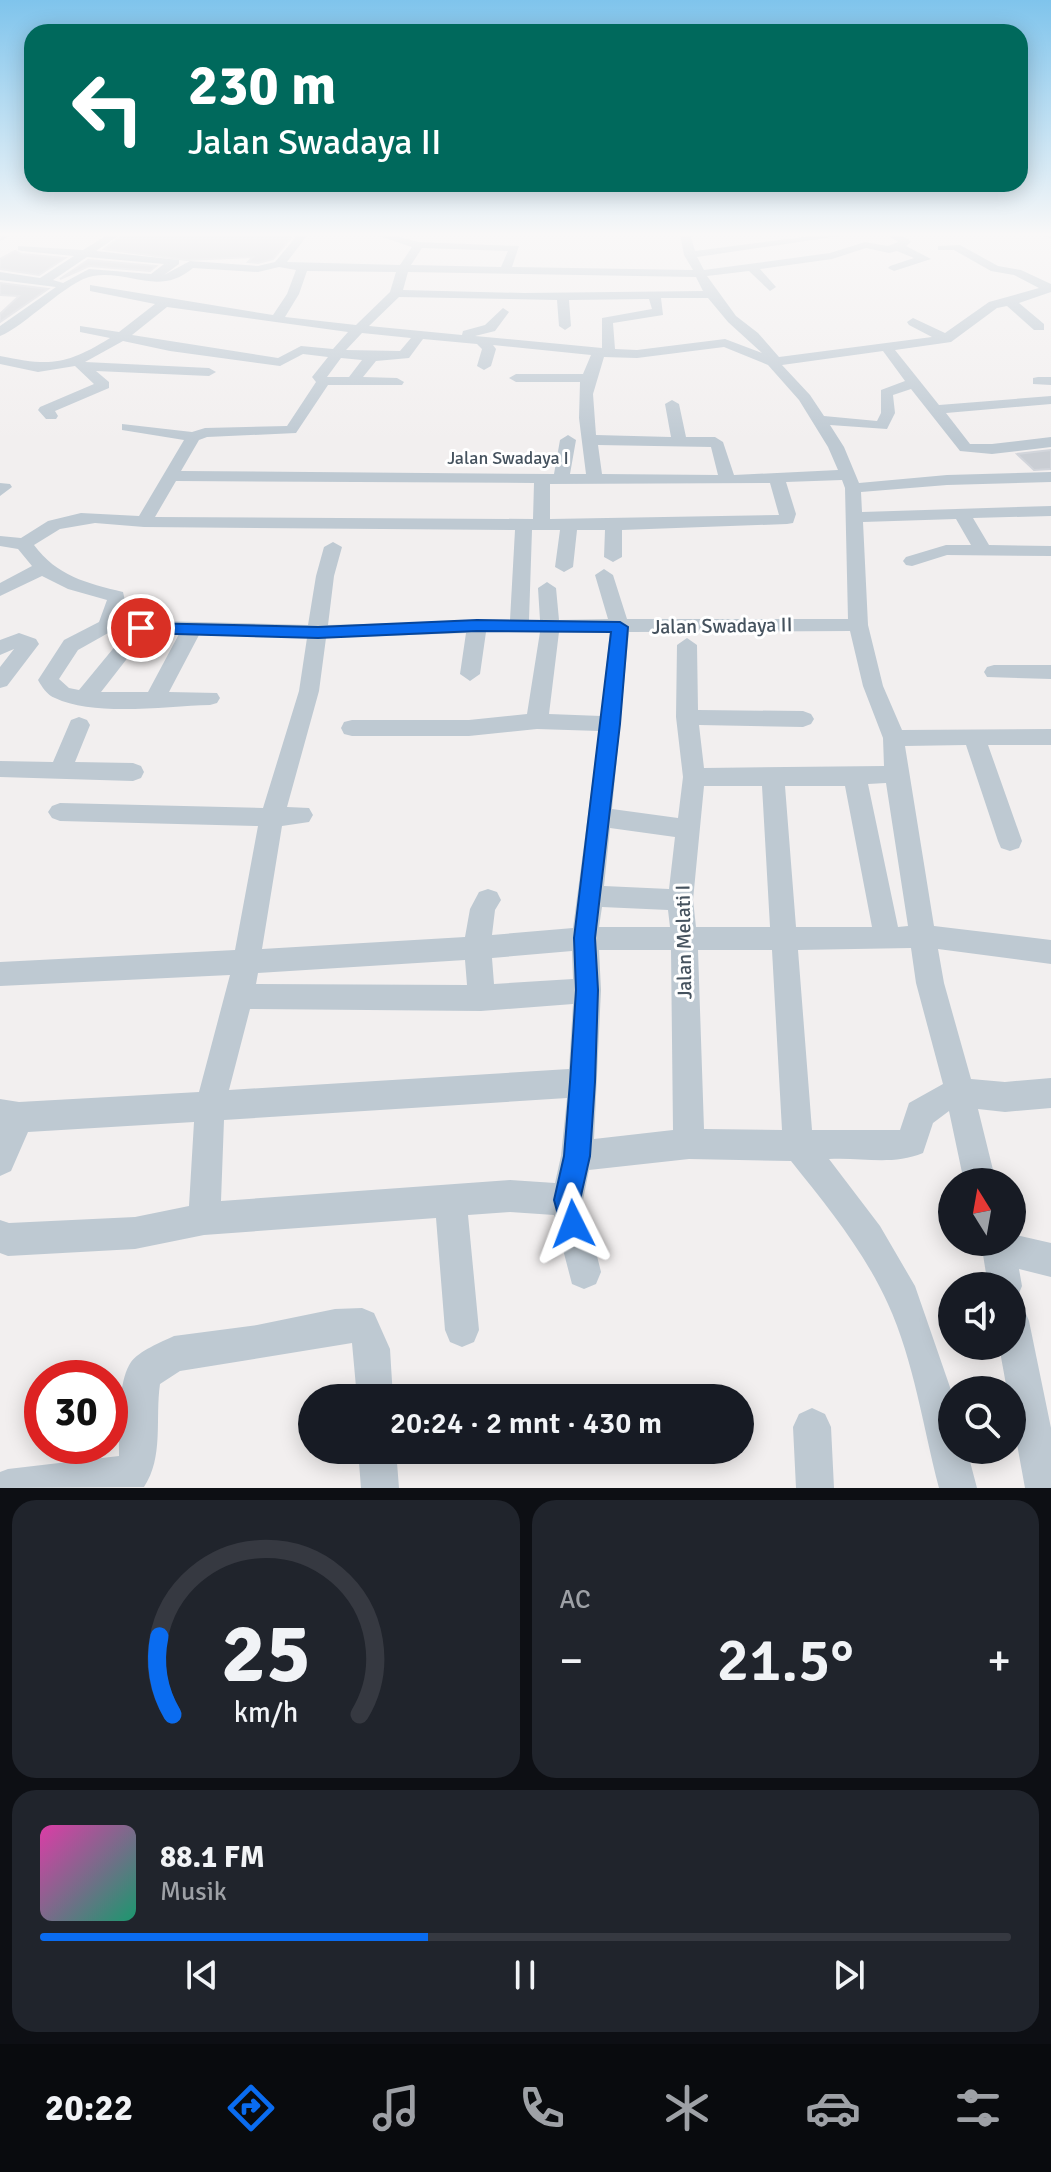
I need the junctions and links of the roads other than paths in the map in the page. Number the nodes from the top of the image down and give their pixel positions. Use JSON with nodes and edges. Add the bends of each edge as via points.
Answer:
{"nodes":[{"id":1,"x":41,"y":303,"type":"edge"},
{"id":2,"x":287,"y":303,"type":"edge"},
{"id":3,"x":385,"y":303,"type":"edge"},
{"id":4,"x":563,"y":303,"type":"edge"},
{"id":5,"x":656,"y":303,"type":"edge"},
{"id":6,"x":719,"y":303,"type":"edge"},
{"id":7,"x":999,"y":303,"type":"edge"},
{"id":8,"x":1012,"y":303,"type":"edge"},
{"id":9,"x":163,"y":304,"type":"joint"},
{"id":10,"x":503,"y":312,"type":"dead end"},
{"id":11,"x":278,"y":318,"type":"junction"},
{"id":12,"x":142,"y":322,"type":"junction"},
{"id":13,"x":913,"y":322,"type":"dead end"},
{"id":14,"x":565,"y":326,"type":"dead end"},
{"id":15,"x":1039,"y":327,"type":"dead end"},
{"id":16,"x":359,"y":328,"type":"junction"},
{"id":17,"x":0,"y":332,"type":"edge"},
{"id":18,"x":421,"y":333,"type":"junction"},
{"id":19,"x":121,"y":337,"type":"junction"},
{"id":20,"x":459,"y":337,"type":"junction"},
{"id":21,"x":480,"y":339,"type":"junction"},
{"id":22,"x":946,"y":339,"type":"junction"},
{"id":23,"x":886,"y":347,"type":"junction"},
{"id":24,"x":604,"y":353,"type":"junction"},
{"id":25,"x":335,"y":355,"type":"junction"},
{"id":26,"x":372,"y":357,"type":"junction"},
{"id":27,"x":0,"y":360,"type":"edge"},
{"id":28,"x":68,"y":362,"type":"junction"},
{"id":29,"x":772,"y":362,"type":"junction"},
{"id":30,"x":84,"y":366,"type":"junction"},
{"id":31,"x":484,"y":366,"type":"dead end"},
{"id":32,"x":209,"y":372,"type":"dead end"},
{"id":33,"x":516,"y":378,"type":"dead end"},
{"id":34,"x":588,"y":378,"type":"junction"},
{"id":35,"x":323,"y":381,"type":"junction"},
{"id":36,"x":353,"y":381,"type":"junction"},
{"id":37,"x":397,"y":382,"type":"dead end"},
{"id":38,"x":913,"y":383,"type":"junction"},
{"id":39,"x":1051,"y":400,"type":"edge"},
{"id":40,"x":672,"y":404,"type":"dead end"},
{"id":41,"x":933,"y":410,"type":"junction"},
{"id":42,"x":51,"y":416,"type":"dead end"},
{"id":43,"x":819,"y":420,"type":"junction"},
{"id":44,"x":127,"y":427,"type":"dead end"},
{"id":45,"x":193,"y":437,"type":"junction"},
{"id":46,"x":568,"y":440,"type":"dead end"},
{"id":47,"x":591,"y":440,"type":"junction"},
{"id":48,"x":679,"y":440,"type":"junction"},
{"id":49,"x":1051,"y":442,"type":"edge"},
{"id":50,"x":992,"y":449,"type":"junction"},
{"id":51,"x":170,"y":476,"type":"junction"},
{"id":52,"x":561,"y":477,"type":"junction"},
{"id":53,"x":1051,"y":477,"type":"edge"},
{"id":54,"x":542,"y":478,"type":"junction"},
{"id":55,"x":777,"y":478,"type":"junction"},
{"id":56,"x":595,"y":479,"type":"junction"},
{"id":57,"x":727,"y":480,"type":"junction"},
{"id":58,"x":1028,"y":480,"type":"junction"},
{"id":59,"x":849,"y":482,"type":"junction"},
{"id":60,"x":1051,"y":500,"type":"edge"},
{"id":61,"x":1051,"y":511,"type":"edge"},
{"id":62,"x":962,"y":514,"type":"junction"},
{"id":63,"x":855,"y":517,"type":"junction"},
{"id":64,"x":144,"y":522,"type":"junction"},
{"id":65,"x":533,"y":524,"type":"junction"},
{"id":66,"x":569,"y":525,"type":"junction"},
{"id":67,"x":614,"y":525,"type":"junction"},
{"id":68,"x":0,"y":541,"type":"edge"},
{"id":69,"x":24,"y":544,"type":"junction"},
{"id":70,"x":333,"y":547,"type":"dead end"},
{"id":71,"x":983,"y":550,"type":"junction"},
{"id":72,"x":1051,"y":551,"type":"edge"},
{"id":73,"x":613,"y":557,"type":"dead end"},
{"id":74,"x":912,"y":561,"type":"dead end"},
{"id":75,"x":564,"y":567,"type":"dead end"},
{"id":76,"x":41,"y":569,"type":"junction"},
{"id":77,"x":604,"y":575,"type":"dead end"},
{"id":78,"x":547,"y":588,"type":"dead end"},
{"id":79,"x":0,"y":590,"type":"edge"},
{"id":80,"x":858,"y":625,"type":"junction"},
{"id":81,"x":107,"y":626,"type":"junction"},
{"id":82,"x":477,"y":626,"type":"junction"},
{"id":83,"x":519,"y":626,"type":"junction"},
{"id":84,"x":550,"y":627,"type":"junction"},
{"id":85,"x":620,"y":627,"type":"junction"},
{"id":86,"x":141,"y":628,"type":"junction"},
{"id":87,"x":192,"y":629,"type":"junction"},
{"id":88,"x":318,"y":632,"type":"junction"},
{"id":89,"x":687,"y":645,"type":"dead end"},
{"id":90,"x":0,"y":648,"type":"edge"},
{"id":91,"x":994,"y":672,"type":"dead end"},
{"id":92,"x":1051,"y":672,"type":"edge"},
{"id":93,"x":470,"y":674,"type":"dead end"},
{"id":94,"x":0,"y":681,"type":"edge"},
{"id":95,"x":85,"y":697,"type":"junction"},
{"id":96,"x":155,"y":698,"type":"junction"},
{"id":97,"x":210,"y":698,"type":"dead end"},
{"id":98,"x":687,"y":717,"type":"junction"},
{"id":99,"x":803,"y":719,"type":"dead end"},
{"id":100,"x":537,"y":721,"type":"junction"},
{"id":101,"x":611,"y":724,"type":"junction"},
{"id":102,"x":79,"y":725,"type":"dead end"},
{"id":103,"x":352,"y":728,"type":"dead end"},
{"id":104,"x":1051,"y":737,"type":"edge"},
{"id":105,"x":894,"y":738,"type":"junction"},
{"id":106,"x":975,"y":739,"type":"junction"},
{"id":107,"x":0,"y":769,"type":"edge"},
{"id":108,"x":61,"y":770,"type":"junction"},
{"id":109,"x":133,"y":772,"type":"dead end"},
{"id":110,"x":896,"y":773,"type":"junction"},
{"id":111,"x":773,"y":775,"type":"junction"},
{"id":112,"x":694,"y":777,"type":"junction"},
{"id":113,"x":855,"y":777,"type":"junction"},
{"id":114,"x":60,"y":812,"type":"dead end"},
{"id":115,"x":301,"y":815,"type":"dead end"},
{"id":116,"x":272,"y":817,"type":"junction"},
{"id":117,"x":600,"y":817,"type":"junction"},
{"id":118,"x":688,"y":829,"type":"junction"},
{"id":119,"x":1010,"y":841,"type":"dead end"},
{"id":120,"x":590,"y":896,"type":"junction"},
{"id":121,"x":488,"y":900,"type":"dead end"},
{"id":122,"x":680,"y":900,"type":"junction"},
{"id":123,"x":923,"y":936,"type":"junction"},
{"id":124,"x":585,"y":938,"type":"junction"},
{"id":125,"x":684,"y":938,"type":"junction"},
{"id":126,"x":783,"y":938,"type":"junction"},
{"id":127,"x":887,"y":939,"type":"junction"},
{"id":128,"x":479,"y":946,"type":"junction"},
{"id":129,"x":1051,"y":952,"type":"edge"},
{"id":130,"x":245,"y":963,"type":"junction"},
{"id":131,"x":0,"y":974,"type":"edge"},
{"id":132,"x":587,"y":990,"type":"junction"},
{"id":133,"x":240,"y":996,"type":"junction"},
{"id":134,"x":481,"y":998,"type":"junction"},
{"id":135,"x":583,"y":1082,"type":"junction"},
{"id":136,"x":959,"y":1092,"type":"junction"},
{"id":137,"x":1051,"y":1093,"type":"edge"},
{"id":138,"x":210,"y":1105,"type":"junction"},
{"id":139,"x":10,"y":1116,"type":"edge"},
{"id":140,"x":689,"y":1144,"type":"junction"},
{"id":141,"x":798,"y":1146,"type":"junction"},
{"id":142,"x":577,"y":1156,"type":"junction"},
{"id":143,"x":0,"y":1160,"type":"edge"},
{"id":144,"x":977,"y":1168,"type":"edge"},
{"id":145,"x":567,"y":1200,"type":"junction"},
{"id":146,"x":451,"y":1202,"type":"junction"},
{"id":147,"x":204,"y":1219,"type":"junction"},
{"id":148,"x":0,"y":1236,"type":"edge"},
{"id":149,"x":1026,"y":1253,"type":"edge"},
{"id":150,"x":1051,"y":1260,"type":"edge"},
{"id":151,"x":584,"y":1272,"type":"dead end"},
{"id":152,"x":462,"y":1330,"type":"dead end"},
{"id":153,"x":1019,"y":1360,"type":"edge"},
{"id":154,"x":374,"y":1384,"type":"edge"},
{"id":155,"x":812,"y":1427,"type":"dead end"},
{"id":156,"x":378,"y":1464,"type":"edge"},
{"id":157,"x":8,"y":1488,"type":"edge"},
{"id":158,"x":380,"y":1488,"type":"edge"},
{"id":159,"x":815,"y":1488,"type":"edge"},
{"id":160,"x":958,"y":1488,"type":"edge"},
{"id":161,"x":1044,"y":1488,"type":"edge"}],
"edges":[{"from":1,"to":17,"type":"street"},
{"from":2,"to":11,"type":"street"},
{"from":3,"to":16,"type":"street"},
{"from":4,"to":14,"type":"street"},
{"from":5,"to":24,"type":"street","via":[[659,312],[606,321]]},
{"from":6,"to":29,"type":"street","via":[[762,345]]},
{"from":7,"to":22,"type":"street"},
{"from":8,"to":15,"type":"street"},
{"from":9,"to":11,"type":"street"},
{"from":9,"to":12,"type":"street"},
{"from":10,"to":20,"type":"street","via":[[490,328]]},
{"from":11,"to":16,"type":"street"},
{"from":12,"to":19,"type":"street"},
{"from":12,"to":19,"type":"street","via":[[87,323]]},
{"from":13,"to":22,"type":"street"},
{"from":16,"to":18,"type":"street"},
{"from":16,"to":25,"type":"street"},
{"from":18,"to":20,"type":"street"},
{"from":18,"to":26,"type":"street","via":[[404,355]]},
{"from":19,"to":25,"type":"street","via":[[280,362],[301,350]]},
{"from":19,"to":28,"type":"street"},
{"from":20,"to":21,"type":"street"},
{"from":21,"to":24,"type":"street"},
{"from":21,"to":31,"type":"street","via":[[489,349]]},
{"from":22,"to":23,"type":"street"},
{"from":23,"to":29,"type":"street"},
{"from":23,"to":38,"type":"street"},
{"from":24,"to":29,"type":"street","via":[[725,343]]},
{"from":24,"to":34,"type":"street"},
{"from":25,"to":26,"type":"street"},
{"from":25,"to":35,"type":"street","via":[[319,377]]},
{"from":26,"to":36,"type":"street"},
{"from":27,"to":28,"type":"street","via":[[39,369]]},
{"from":28,"to":30,"type":"street"},
{"from":29,"to":43,"type":"street"},
{"from":30,"to":32,"type":"street"},
{"from":30,"to":42,"type":"street","via":[[104,385],[45,410]]},
{"from":33,"to":34,"type":"street"},
{"from":34,"to":47,"type":"street","via":[[585,404]]},
{"from":35,"to":36,"type":"street"},
{"from":35,"to":45,"type":"street","via":[[291,430]]},
{"from":36,"to":37,"type":"street"},
{"from":38,"to":41,"type":"street"},
{"from":38,"to":43,"type":"street","via":[[886,393],[888,413],[882,426]]},
{"from":39,"to":41,"type":"street"},
{"from":40,"to":48,"type":"street"},
{"from":41,"to":50,"type":"street","via":[[965,448]]},
{"from":43,"to":59,"type":"street"},
{"from":44,"to":45,"type":"street"},
{"from":45,"to":51,"type":"street"},
{"from":46,"to":52,"type":"street"},
{"from":47,"to":48,"type":"street"},
{"from":47,"to":56,"type":"street"},
{"from":48,"to":57,"type":"street","via":[[718,445]]},
{"from":49,"to":50,"type":"street"},
{"from":50,"to":58,"type":"street"},
{"from":51,"to":54,"type":"street","name":"Jalan Swadaya I"},
{"from":51,"to":64,"type":"street"},
{"from":52,"to":54,"type":"street","name":"Jalan Swadaya I"},
{"from":52,"to":56,"type":"street","name":"Jalan Swadaya I"},
{"from":53,"to":58,"type":"street","name":"Jalan Swadaya I"},
{"from":54,"to":65,"type":"street"},
{"from":55,"to":57,"type":"street","name":"Jalan Swadaya I"},
{"from":55,"to":59,"type":"street","name":"Jalan Swadaya I"},
{"from":55,"to":67,"type":"street","via":[[788,514],[782,529]]},
{"from":56,"to":57,"type":"street","name":"Jalan Swadaya I"},
{"from":58,"to":59,"type":"street","name":"Jalan Swadaya I"},
{"from":58,"to":60,"type":"street"},
{"from":59,"to":63,"type":"street"},
{"from":61,"to":62,"type":"street"},
{"from":62,"to":63,"type":"street"},
{"from":62,"to":71,"type":"street"},
{"from":63,"to":80,"type":"street"},
{"from":64,"to":65,"type":"street"},
{"from":64,"to":69,"type":"street","via":[[68,519],[48,525]]},
{"from":65,"to":66,"type":"street"},
{"from":65,"to":83,"type":"street"},
{"from":66,"to":67,"type":"street"},
{"from":66,"to":75,"type":"street"},
{"from":67,"to":73,"type":"street"},
{"from":68,"to":69,"type":"street"},
{"from":69,"to":76,"type":"street"},
{"from":70,"to":88,"type":"street"},
{"from":71,"to":72,"type":"street"},
{"from":71,"to":74,"type":"street","via":[[946,550]]},
{"from":76,"to":79,"type":"street"},
{"from":76,"to":81,"type":"street","via":[[52,578],[116,596]]},
{"from":77,"to":85,"type":"street"},
{"from":78,"to":84,"type":"street"},
{"from":80,"to":85,"type":"street","name":"Jalan Swadaya II"},
{"from":80,"to":105,"type":"street","via":[[873,686]]},
{"from":81,"to":86,"type":"street","name":"Jalan Swadaya II"},
{"from":81,"to":95,"type":"street","via":[[71,645],[50,672],[53,687]]},
{"from":82,"to":83,"type":"street","name":"Jalan Swadaya II"},
{"from":82,"to":88,"type":"street","name":"Jalan Swadaya II"},
{"from":82,"to":93,"type":"street"},
{"from":83,"to":84,"type":"street","name":"Jalan Swadaya II"},
{"from":84,"to":85,"type":"street","name":"Jalan Swadaya II"},
{"from":84,"to":100,"type":"street"},
{"from":85,"to":101,"type":"street"},
{"from":86,"to":87,"type":"street","name":"Jalan Swadaya II"},
{"from":86,"to":95,"type":"street"},
{"from":87,"to":88,"type":"street","name":"Jalan Swadaya II"},
{"from":87,"to":96,"type":"street"},
{"from":88,"to":116,"type":"street","via":[[309,691]]},
{"from":89,"to":98,"type":"street","name":"Jalan Melati I"},
{"from":90,"to":94,"type":"street","via":[[19,639],[29,644]]},
{"from":91,"to":92,"type":"street"},
{"from":95,"to":96,"type":"street"},
{"from":96,"to":97,"type":"street"},
{"from":98,"to":99,"type":"street"},
{"from":98,"to":112,"type":"street","name":"Jalan Melati I"},
{"from":100,"to":101,"type":"street"},
{"from":100,"to":103,"type":"street","via":[[469,728]]},
{"from":101,"to":117,"type":"street"},
{"from":102,"to":108,"type":"street"},
{"from":104,"to":106,"type":"street"},
{"from":105,"to":106,"type":"street"},
{"from":105,"to":110,"type":"street"},
{"from":106,"to":119,"type":"street"},
{"from":107,"to":108,"type":"street"},
{"from":108,"to":109,"type":"street"},
{"from":110,"to":113,"type":"street"},
{"from":110,"to":123,"type":"street"},
{"from":111,"to":112,"type":"street"},
{"from":111,"to":113,"type":"street"},
{"from":111,"to":126,"type":"street"},
{"from":112,"to":118,"type":"street","name":"Jalan Melati I"},
{"from":113,"to":127,"type":"street"},
{"from":114,"to":116,"type":"street"},
{"from":115,"to":116,"type":"street"},
{"from":116,"to":130,"type":"street"},
{"from":117,"to":118,"type":"street"},
{"from":117,"to":120,"type":"street"},
{"from":118,"to":122,"type":"street","name":"Jalan Melati I"},
{"from":120,"to":122,"type":"street"},
{"from":120,"to":124,"type":"street"},
{"from":121,"to":128,"type":"street","via":[[481,908]]},
{"from":122,"to":125,"type":"street","name":"Jalan Melati I"},
{"from":123,"to":127,"type":"street"},
{"from":123,"to":129,"type":"street"},
{"from":123,"to":136,"type":"street"},
{"from":124,"to":125,"type":"street"},
{"from":124,"to":128,"type":"street"},
{"from":124,"to":132,"type":"street"},
{"from":125,"to":126,"type":"street"},
{"from":125,"to":140,"type":"street","name":"Jalan Melati I"},
{"from":126,"to":127,"type":"street"},
{"from":126,"to":141,"type":"street"},
{"from":128,"to":130,"type":"street"},
{"from":128,"to":134,"type":"street"},
{"from":130,"to":131,"type":"street"},
{"from":130,"to":133,"type":"street"},
{"from":132,"to":134,"type":"street"},
{"from":132,"to":135,"type":"street"},
{"from":133,"to":134,"type":"street"},
{"from":133,"to":138,"type":"street"},
{"from":135,"to":138,"type":"street"},
{"from":135,"to":142,"type":"street"},
{"from":136,"to":137,"type":"street","via":[[1005,1097]]},
{"from":136,"to":141,"type":"street","via":[[920,1114],[912,1142],[893,1147]]},
{"from":136,"to":144,"type":"street"},
{"from":138,"to":139,"type":"street"},
{"from":138,"to":147,"type":"street"},
{"from":139,"to":143,"type":"street"},
{"from":140,"to":141,"type":"street"},
{"from":140,"to":142,"type":"street"},
{"from":141,"to":160,"type":"street","via":[[870,1240],[902,1297]]},
{"from":142,"to":145,"type":"street"},
{"from":145,"to":146,"type":"street","via":[[510,1196]]},
{"from":145,"to":151,"type":"street"},
{"from":146,"to":147,"type":"street"},
{"from":146,"to":152,"type":"street"},
{"from":147,"to":148,"type":"street","via":[[135,1233],[8,1240]]},
{"from":149,"to":150,"type":"street"},
{"from":153,"to":161,"type":"street"},
{"from":154,"to":157,"type":"street","via":[[372,1349],[362,1325],[174,1354],[144,1374],[138,1463],[131,1474]]},
{"from":155,"to":159,"type":"street"},
{"from":156,"to":158,"type":"street"}]}
